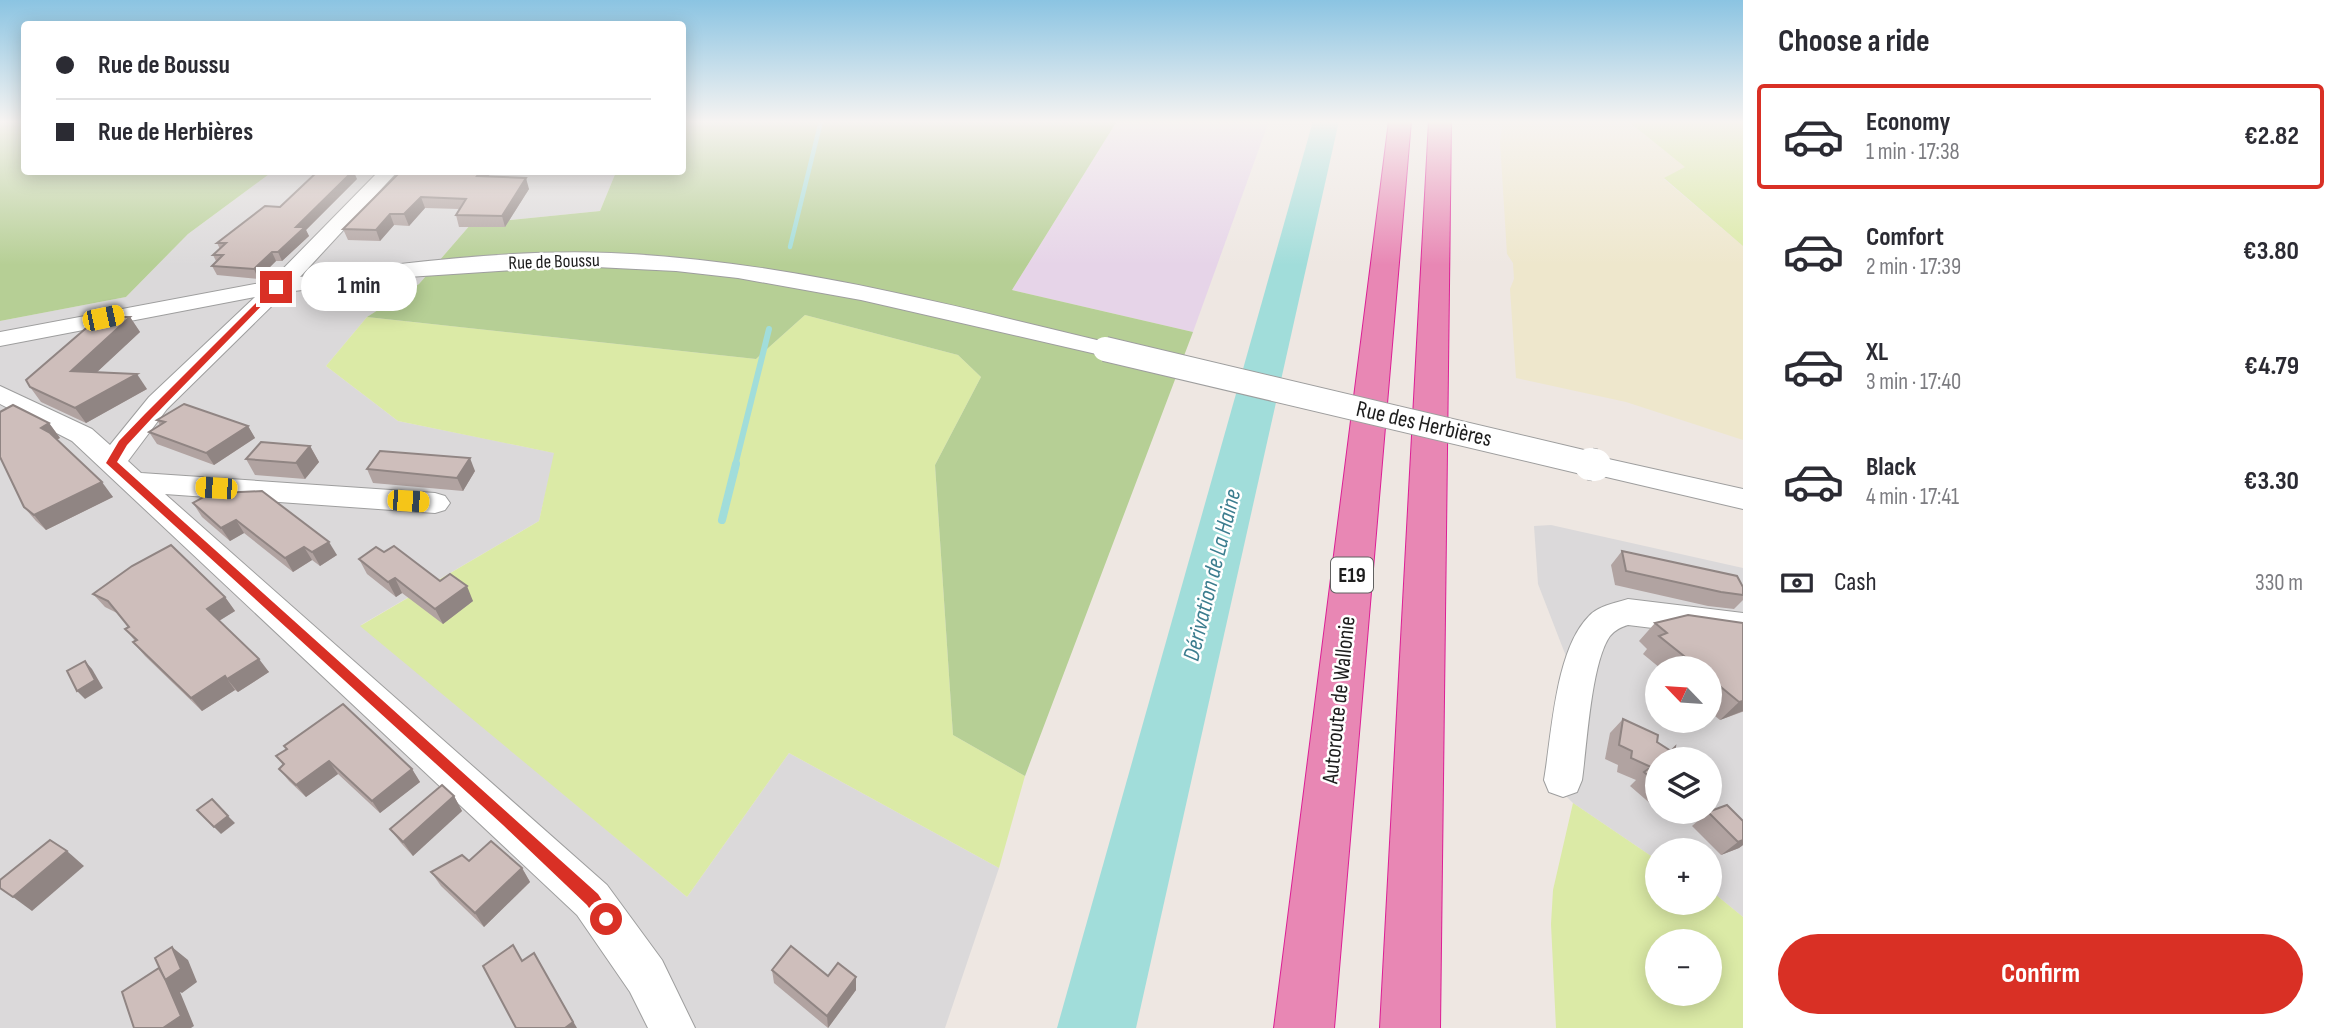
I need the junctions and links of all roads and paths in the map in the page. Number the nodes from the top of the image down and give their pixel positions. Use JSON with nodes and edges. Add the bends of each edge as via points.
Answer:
{"nodes":[{"id":1,"x":1395,"y":169,"type":"edge"},
{"id":2,"x":1438,"y":169,"type":"edge"},
{"id":3,"x":384,"y":175,"type":"edge"},
{"id":4,"x":276,"y":287,"type":"junction"},
{"id":5,"x":0,"y":339,"type":"edge"},
{"id":6,"x":1105,"y":349,"type":"joint"},
{"id":7,"x":0,"y":394,"type":"edge"},
{"id":8,"x":1595,"y":465,"type":"joint"},
{"id":9,"x":122,"y":472,"type":"junction"},
{"id":10,"x":1743,"y":499,"type":"edge"},
{"id":11,"x":435,"y":503,"type":"dead end"},
{"id":12,"x":1743,"y":626,"type":"edge"},
{"id":13,"x":1563,"y":780,"type":"dead end"},
{"id":14,"x":672,"y":1028,"type":"edge"},
{"id":15,"x":1304,"y":1028,"type":"edge"},
{"id":16,"x":1410,"y":1028,"type":"edge"}],
"edges":[{"from":1,"to":15,"type":"highway","name":"Autoroute de Wallonie","number":"E19"},
{"from":2,"to":16,"type":"highway"},
{"from":3,"to":4,"type":"street"},
{"from":4,"to":5,"type":"street","name":"Rue de Boussu"},
{"from":4,"to":6,"type":"street","name":"Rue de Boussu","via":[[412,269],[611,260],[858,290]]},
{"from":4,"to":9,"type":"street","via":[[123,443]]},
{"from":6,"to":8,"type":"street","name":"Rue des Herbières","bridge":true},
{"from":7,"to":9,"type":"street","via":[[82,435]]},
{"from":8,"to":10,"type":"street","name":"Rue des Herbières"},
{"from":9,"to":11,"type":"street"},
{"from":9,"to":14,"type":"street","via":[[592,900],[646,976]]},
{"from":12,"to":13,"type":"street","via":[[1628,612],[1610,617],[1598,627],[1586,648]]}]}
